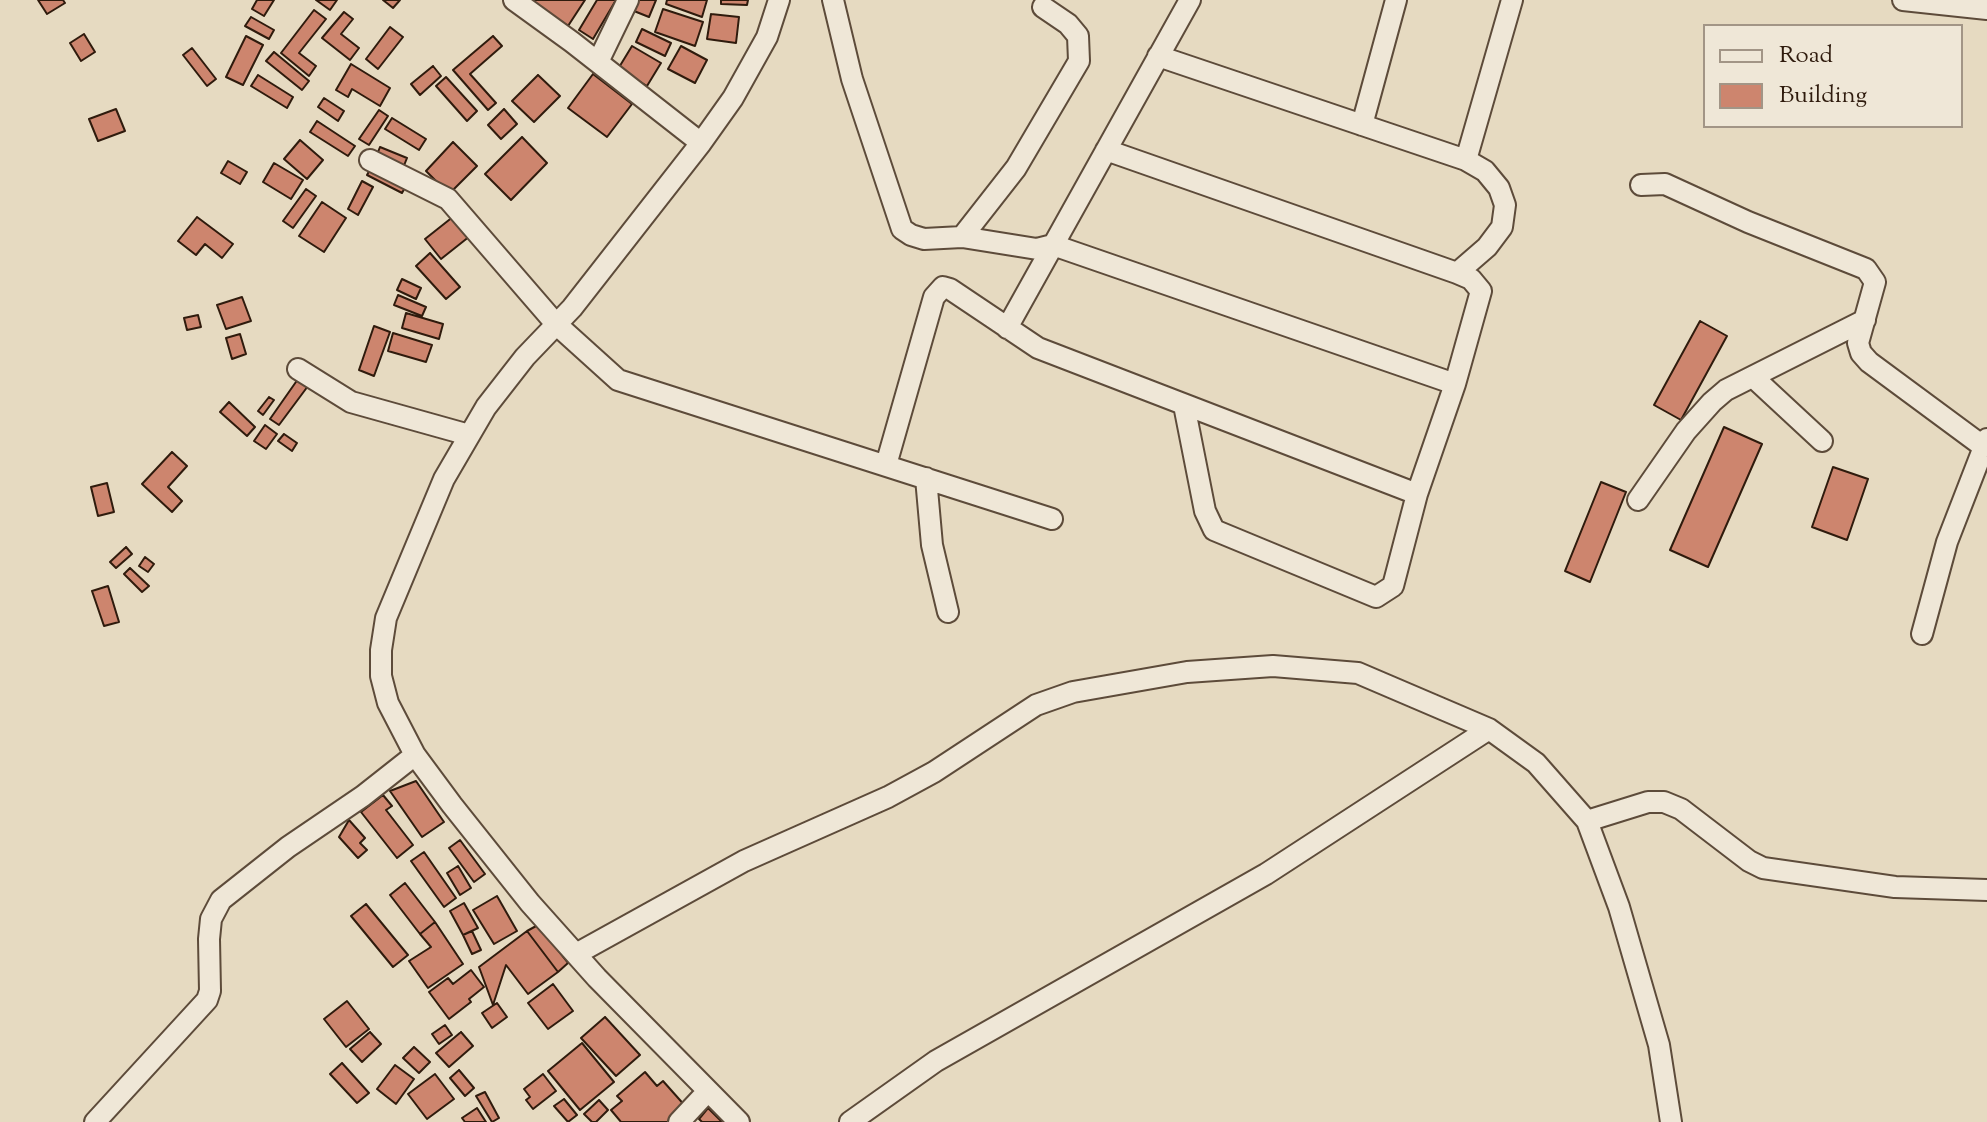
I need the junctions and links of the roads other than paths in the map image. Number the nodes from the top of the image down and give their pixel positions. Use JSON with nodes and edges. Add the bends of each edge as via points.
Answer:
{"nodes":[{"id":1,"x":514,"y":0,"type":"edge"},
{"id":2,"x":628,"y":0,"type":"edge"},
{"id":3,"x":779,"y":0,"type":"edge"},
{"id":4,"x":833,"y":0,"type":"edge"},
{"id":5,"x":1190,"y":0,"type":"edge"},
{"id":6,"x":1396,"y":0,"type":"edge"},
{"id":7,"x":1512,"y":0,"type":"edge"},
{"id":8,"x":1903,"y":0,"type":"edge"},
{"id":9,"x":1043,"y":7,"type":"dead end"},
{"id":10,"x":1987,"y":9,"type":"edge"},
{"id":11,"x":1158,"y":56,"type":"junction"},
{"id":12,"x":598,"y":62,"type":"junction"},
{"id":13,"x":1362,"y":125,"type":"junction"},
{"id":14,"x":701,"y":143,"type":"junction"},
{"id":15,"x":1106,"y":150,"type":"junction"},
{"id":16,"x":370,"y":160,"type":"dead end"},
{"id":17,"x":1466,"y":160,"type":"junction"},
{"id":18,"x":1641,"y":185,"type":"dead end"},
{"id":19,"x":962,"y":237,"type":"junction"},
{"id":20,"x":1053,"y":245,"type":"junction"},
{"id":21,"x":1457,"y":273,"type":"junction"},
{"id":22,"x":1865,"y":320,"type":"junction"},
{"id":23,"x":556,"y":324,"type":"junction"},
{"id":24,"x":1007,"y":328,"type":"junction"},
{"id":25,"x":298,"y":369,"type":"dead end"},
{"id":26,"x":1753,"y":377,"type":"junction"},
{"id":27,"x":1455,"y":384,"type":"junction"},
{"id":28,"x":1184,"y":405,"type":"junction"},
{"id":29,"x":469,"y":435,"type":"junction"},
{"id":30,"x":1822,"y":441,"type":"dead end"},
{"id":31,"x":1986,"y":443,"type":"edge"},
{"id":32,"x":886,"y":465,"type":"junction"},
{"id":33,"x":926,"y":478,"type":"junction"},
{"id":34,"x":1417,"y":494,"type":"junction"},
{"id":35,"x":1638,"y":500,"type":"dead end"},
{"id":36,"x":1052,"y":519,"type":"dead end"},
{"id":37,"x":948,"y":612,"type":"dead end"},
{"id":38,"x":1922,"y":634,"type":"dead end"},
{"id":39,"x":1489,"y":729,"type":"junction"},
{"id":40,"x":415,"y":755,"type":"junction"},
{"id":41,"x":1587,"y":821,"type":"junction"},
{"id":42,"x":1987,"y":890,"type":"edge"},
{"id":43,"x":576,"y":954,"type":"junction"},
{"id":44,"x":708,"y":1091,"type":"junction"},
{"id":45,"x":95,"y":1122,"type":"edge"},
{"id":46,"x":679,"y":1122,"type":"edge"},
{"id":47,"x":739,"y":1122,"type":"edge"},
{"id":48,"x":850,"y":1122,"type":"edge"},
{"id":49,"x":1671,"y":1122,"type":"edge"}],
"edges":[{"from":1,"to":12,"type":"street"},
{"from":2,"to":12,"type":"street"},
{"from":3,"to":14,"type":"street","via":[[767,37]]},
{"from":4,"to":19,"type":"street","via":[[852,79],[902,229],[924,239]]},
{"from":5,"to":11,"type":"street"},
{"from":6,"to":13,"type":"street"},
{"from":7,"to":17,"type":"street"},
{"from":8,"to":10,"type":"street"},
{"from":9,"to":19,"type":"street","via":[[1078,36],[1079,61],[1016,168]]},
{"from":11,"to":13,"type":"street"},
{"from":11,"to":15,"type":"street"},
{"from":12,"to":14,"type":"street"},
{"from":13,"to":17,"type":"street"},
{"from":14,"to":23,"type":"street"},
{"from":15,"to":20,"type":"street"},
{"from":15,"to":21,"type":"street"},
{"from":16,"to":23,"type":"street","via":[[448,199]]},
{"from":17,"to":21,"type":"street","via":[[1485,171],[1505,205],[1502,227]]},
{"from":18,"to":22,"type":"street","via":[[1665,184],[1866,269],[1875,282]]},
{"from":19,"to":20,"type":"street","via":[[1037,249]]},
{"from":20,"to":24,"type":"street"},
{"from":20,"to":27,"type":"street"},
{"from":21,"to":27,"type":"street","via":[[1477,283],[1481,298]]},
{"from":22,"to":26,"type":"street"},
{"from":22,"to":31,"type":"street","via":[[1858,343],[1869,362]]},
{"from":23,"to":29,"type":"street","via":[[525,357]]},
{"from":23,"to":32,"type":"street","via":[[606,372],[631,385]]},
{"from":24,"to":28,"type":"street","via":[[1038,348]]},
{"from":24,"to":32,"type":"street","via":[[950,289],[938,290]]},
{"from":25,"to":29,"type":"street","via":[[351,402]]},
{"from":26,"to":30,"type":"street"},
{"from":26,"to":35,"type":"street","via":[[1726,390],[1699,415]]},
{"from":27,"to":34,"type":"street"},
{"from":28,"to":34,"type":"street"},
{"from":28,"to":34,"type":"street","via":[[1205,511],[1214,530],[1368,596],[1393,586]]},
{"from":29,"to":40,"type":"street","via":[[444,479],[386,618],[381,676],[388,703]]},
{"from":31,"to":38,"type":"street","via":[[1947,542]]},
{"from":32,"to":33,"type":"street"},
{"from":33,"to":36,"type":"street"},
{"from":33,"to":37,"type":"street","via":[[932,545]]},
{"from":39,"to":41,"type":"street","via":[[1536,763]]},
{"from":39,"to":43,"type":"street","via":[[1358,673],[1273,666],[1187,672],[1073,692],[1036,705],[899,791],[744,861]]},
{"from":39,"to":48,"type":"street","via":[[1266,874],[936,1061]]},
{"from":40,"to":43,"type":"street"},
{"from":40,"to":45,"type":"street","via":[[221,900],[211,919],[207,1000]]},
{"from":41,"to":42,"type":"street","via":[[1664,802],[1763,868],[1895,887]]},
{"from":41,"to":49,"type":"street","via":[[1619,907],[1659,1045]]},
{"from":43,"to":44,"type":"street"},
{"from":44,"to":46,"type":"street"},
{"from":44,"to":47,"type":"street"}]}
